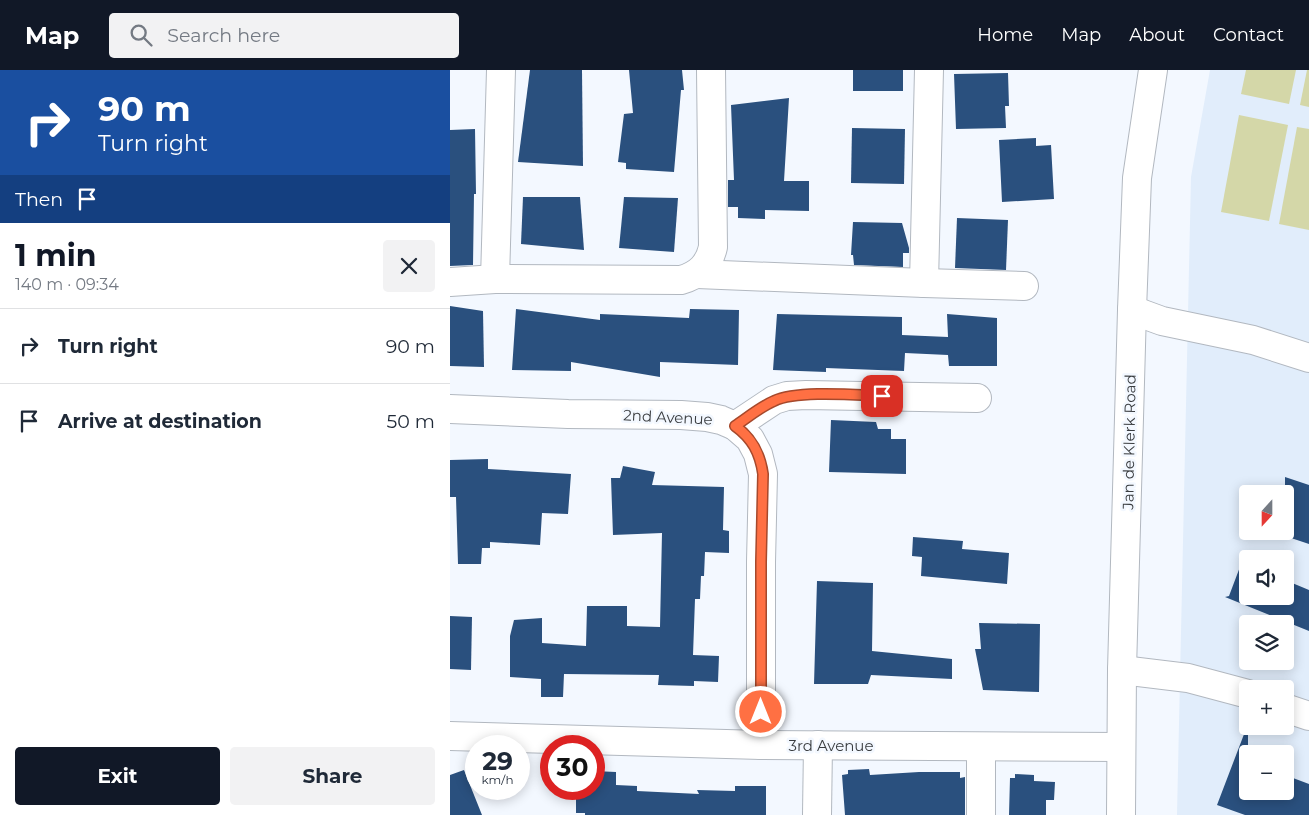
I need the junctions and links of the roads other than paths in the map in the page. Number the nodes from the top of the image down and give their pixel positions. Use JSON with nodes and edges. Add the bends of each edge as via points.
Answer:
{"nodes":[{"id":1,"x":501,"y":70,"type":"edge"},
{"id":2,"x":711,"y":70,"type":"edge"},
{"id":3,"x":929,"y":70,"type":"edge"},
{"id":4,"x":1153,"y":70,"type":"edge"},
{"id":5,"x":697,"y":274,"type":"junction"},
{"id":6,"x":494,"y":279,"type":"junction"},
{"id":7,"x":450,"y":282,"type":"edge"},
{"id":8,"x":924,"y":283,"type":"junction"},
{"id":9,"x":1024,"y":286,"type":"dead end"},
{"id":10,"x":1132,"y":310,"type":"junction"},
{"id":11,"x":1309,"y":358,"type":"edge"},
{"id":12,"x":977,"y":398,"type":"dead end"},
{"id":13,"x":450,"y":410,"type":"edge"},
{"id":14,"x":735,"y":426,"type":"junction"},
{"id":15,"x":1122,"y":670,"type":"junction"},
{"id":16,"x":1239,"y":692,"type":"edge"},
{"id":17,"x":1294,"y":711,"type":"edge"},
{"id":18,"x":1309,"y":716,"type":"edge"},
{"id":19,"x":450,"y":736,"type":"edge"},
{"id":20,"x":761,"y":745,"type":"junction"},
{"id":21,"x":818,"y":745,"type":"junction"},
{"id":22,"x":982,"y":747,"type":"junction"},
{"id":23,"x":1121,"y":747,"type":"junction"},
{"id":24,"x":817,"y":815,"type":"edge"},
{"id":25,"x":981,"y":815,"type":"edge"},
{"id":26,"x":1121,"y":815,"type":"edge"}],
"edges":[{"from":1,"to":6,"type":"street"},
{"from":2,"to":5,"type":"street","via":[[713,247],[711,257]]},
{"from":3,"to":8,"type":"street"},
{"from":4,"to":10,"type":"street","name":"Jan de Klerk Road","via":[[1137,178]]},
{"from":5,"to":6,"type":"street","via":[[681,280],[661,281]]},
{"from":5,"to":8,"type":"street"},
{"from":6,"to":7,"type":"street"},
{"from":8,"to":9,"type":"street"},
{"from":10,"to":11,"type":"street","via":[[1162,321],[1253,340]]},
{"from":10,"to":15,"type":"street","name":"Jan de Klerk Road"},
{"from":12,"to":14,"type":"street","via":[[787,396],[774,400]]},
{"from":13,"to":14,"type":"street","name":"2nd Avenue","via":[[682,415],[707,417]]},
{"from":14,"to":20,"type":"street","name":"2nd Avenue","via":[[755,447],[763,474]]},
{"from":15,"to":16,"type":"street","via":[[1188,678]]},
{"from":15,"to":23,"type":"street","name":"Jan de Klerk Road"},
{"from":17,"to":18,"type":"street"},
{"from":19,"to":20,"type":"street","name":"3rd Avenue"},
{"from":20,"to":21,"type":"street","name":"3rd Avenue"},
{"from":21,"to":22,"type":"street","name":"3rd Avenue"},
{"from":21,"to":24,"type":"street"},
{"from":22,"to":23,"type":"street","name":"3rd Avenue"},
{"from":22,"to":25,"type":"street"},
{"from":23,"to":26,"type":"street","name":"Jan de Klerk Road"}]}
